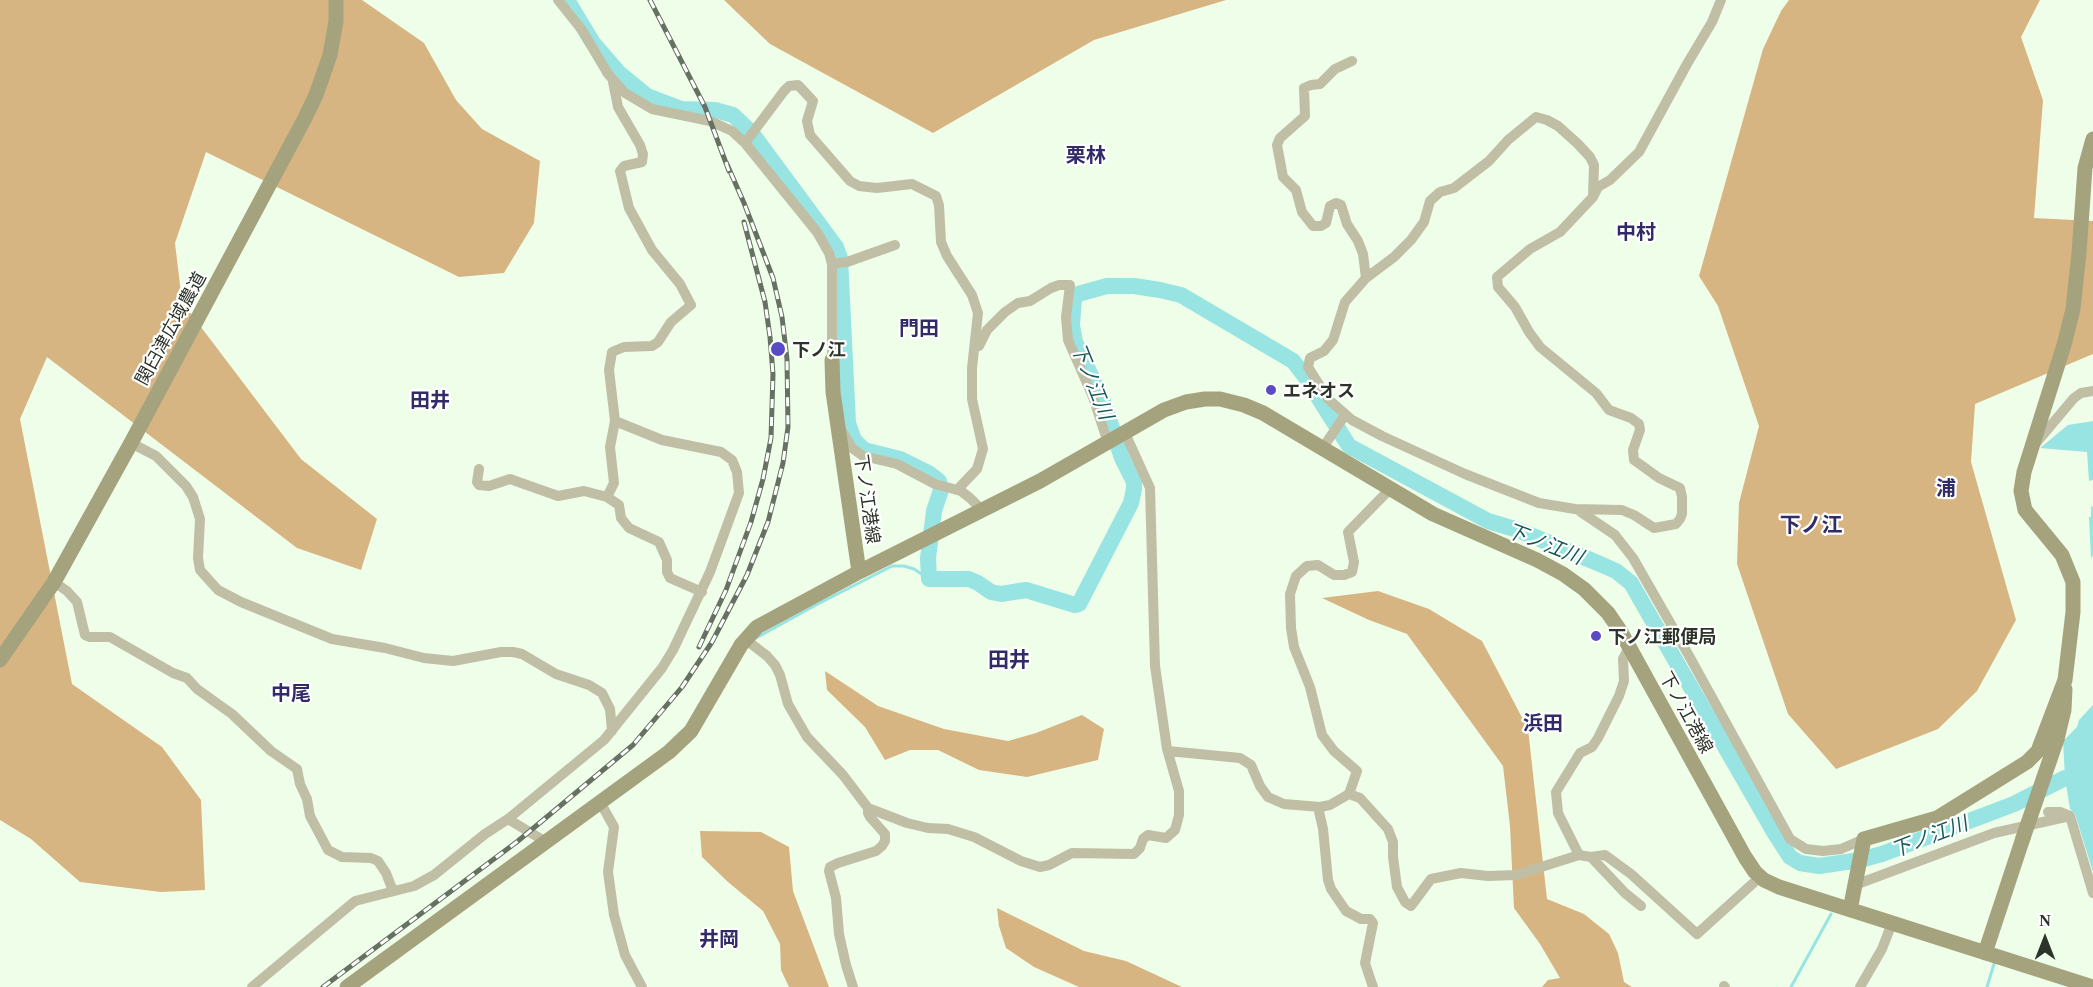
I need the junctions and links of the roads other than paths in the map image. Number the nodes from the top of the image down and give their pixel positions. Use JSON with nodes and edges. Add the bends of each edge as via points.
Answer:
{"nodes":[{"id":1,"x":336,"y":0,"type":"edge"},
{"id":2,"x":558,"y":0,"type":"edge"},
{"id":3,"x":1721,"y":0,"type":"edge"},
{"id":4,"x":1352,"y":61,"type":"dead end"},
{"id":5,"x":614,"y":82,"type":"junction"},
{"id":6,"x":749,"y":137,"type":"junction"},
{"id":7,"x":2093,"y":139,"type":"edge"},
{"id":8,"x":1593,"y":197,"type":"junction"},
{"id":9,"x":895,"y":245,"type":"dead end"},
{"id":10,"x":838,"y":263,"type":"junction"},
{"id":11,"x":1366,"y":278,"type":"junction"},
{"id":12,"x":973,"y":357,"type":"junction"},
{"id":13,"x":832,"y":360,"type":"joint"},
{"id":14,"x":2093,"y":391,"type":"edge"},
{"id":15,"x":1344,"y":417,"type":"junction"},
{"id":16,"x":837,"y":420,"type":"junction"},
{"id":17,"x":615,"y":421,"type":"junction"},
{"id":18,"x":1125,"y":433,"type":"junction"},
{"id":19,"x":131,"y":443,"type":"junction"},
{"id":20,"x":1108,"y":443,"type":"junction"},
{"id":21,"x":1326,"y":444,"type":"junction"},
{"id":22,"x":2032,"y":447,"type":"junction"},
{"id":23,"x":479,"y":469,"type":"dead end"},
{"id":24,"x":1390,"y":489,"type":"junction"},
{"id":25,"x":957,"y":490,"type":"junction"},
{"id":26,"x":607,"y":497,"type":"junction"},
{"id":27,"x":1575,"y":509,"type":"junction"},
{"id":28,"x":982,"y":510,"type":"junction"},
{"id":29,"x":859,"y":572,"type":"junction"},
{"id":30,"x":54,"y":582,"type":"junction"},
{"id":31,"x":702,"y":592,"type":"junction"},
{"id":32,"x":749,"y":642,"type":"junction"},
{"id":33,"x":1629,"y":647,"type":"junction"},
{"id":34,"x":0,"y":660,"type":"edge"},
{"id":35,"x":2065,"y":680,"type":"junction"},
{"id":36,"x":612,"y":731,"type":"junction"},
{"id":37,"x":1168,"y":751,"type":"junction"},
{"id":38,"x":1349,"y":794,"type":"junction"},
{"id":39,"x":600,"y":802,"type":"junction"},
{"id":40,"x":1318,"y":807,"type":"junction"},
{"id":41,"x":868,"y":808,"type":"junction"},
{"id":42,"x":2048,"y":812,"type":"dead end"},
{"id":43,"x":2070,"y":816,"type":"junction"},
{"id":44,"x":508,"y":819,"type":"junction"},
{"id":45,"x":1864,"y":840,"type":"junction"},
{"id":46,"x":546,"y":842,"type":"junction"},
{"id":47,"x":1579,"y":855,"type":"junction"},
{"id":48,"x":1591,"y":857,"type":"junction"},
{"id":49,"x":1760,"y":877,"type":"junction"},
{"id":50,"x":1856,"y":882,"type":"junction"},
{"id":51,"x":393,"y":891,"type":"junction"},
{"id":52,"x":2093,"y":893,"type":"edge"},
{"id":53,"x":1641,"y":906,"type":"dead end"},
{"id":54,"x":1850,"y":910,"type":"junction"},
{"id":55,"x":1892,"y":923,"type":"junction"},
{"id":56,"x":1985,"y":953,"type":"junction"},
{"id":57,"x":252,"y":987,"type":"edge"},
{"id":58,"x":347,"y":987,"type":"edge"},
{"id":59,"x":642,"y":987,"type":"edge"},
{"id":60,"x":853,"y":987,"type":"edge"},
{"id":61,"x":1373,"y":987,"type":"edge"},
{"id":62,"x":1860,"y":987,"type":"edge"},
{"id":63,"x":2093,"y":987,"type":"edge"}],
"edges":[{"from":1,"to":19,"type":"street","name":"関臼津広域農道","via":[[335,35],[316,95]]},
{"from":2,"to":5,"type":"street"},
{"from":3,"to":8,"type":"street","via":[[1639,152],[1610,180],[1598,186]]},
{"from":4,"to":11,"type":"street","via":[[1335,69],[1320,84],[1304,88],[1305,116],[1277,145],[1283,177],[1296,190],[1302,212],[1313,226],[1326,223],[1330,206],[1341,205],[1363,254]]},
{"from":5,"to":6,"type":"street","via":[[646,107],[715,123]]},
{"from":5,"to":17,"type":"street","via":[[618,107],[643,154],[642,162],[624,166],[620,171],[629,208],[652,250],[680,284],[691,305],[652,346],[624,347],[612,352],[609,370]]},
{"from":6,"to":10,"type":"street"},
{"from":6,"to":12,"type":"street","via":[[784,91],[798,85],[813,101],[807,121],[810,135],[850,182],[877,188],[912,184],[936,196],[941,242],[976,307],[978,326]]},
{"from":7,"to":22,"type":"street","via":[[2085,168],[2073,309]]},
{"from":8,"to":11,"type":"street","via":[[1594,165],[1590,157],[1558,126],[1536,117],[1489,161],[1430,201],[1424,222],[1411,240]]},
{"from":8,"to":27,"type":"street","via":[[1560,232],[1530,249],[1500,274],[1498,287],[1540,347],[1596,393],[1609,410],[1638,424],[1634,460],[1680,488],[1682,514],[1676,524],[1654,528],[1626,511]]},
{"from":9,"to":10,"type":"street"},
{"from":10,"to":13,"type":"street"},
{"from":11,"to":15,"type":"street","via":[[1345,302],[1329,347],[1312,356],[1308,364],[1311,374]]},
{"from":12,"to":20,"type":"street","via":[[987,330],[1005,312],[1051,288],[1070,285],[1068,340]]},
{"from":12,"to":25,"type":"street","via":[[972,399],[983,450],[977,469]]},
{"from":13,"to":16,"type":"street","name":"下ノ江港線"},
{"from":14,"to":22,"type":"street","via":[[2074,398]]},
{"from":15,"to":21,"type":"street"},
{"from":15,"to":27,"type":"street","via":[[1523,498]]},
{"from":16,"to":25,"type":"street","via":[[845,439],[859,454],[897,464]]},
{"from":16,"to":29,"type":"street","name":"下ノ江港線"},
{"from":17,"to":26,"type":"street","via":[[610,447],[614,483]]},
{"from":17,"to":31,"type":"street","via":[[662,440],[721,452],[734,464],[738,497]]},
{"from":18,"to":20,"type":"street","name":"下ノ江港線"},
{"from":18,"to":21,"type":"street","name":"下ノ江港線","via":[[1175,406],[1220,399],[1254,408]]},
{"from":18,"to":37,"type":"street","via":[[1150,488],[1155,666]]},
{"from":19,"to":30,"type":"street","name":"関臼津広域農道"},
{"from":19,"to":36,"type":"street","via":[[156,456],[193,497],[200,519],[200,570],[218,590],[324,636],[424,658],[453,661],[501,652],[522,654],[556,674],[602,693],[610,709]]},
{"from":20,"to":28,"type":"street","name":"下ノ江港線"},
{"from":21,"to":24,"type":"street","name":"下ノ江港線"},
{"from":22,"to":35,"type":"street","via":[[2021,486],[2025,510],[2062,555],[2073,582]]},
{"from":23,"to":26,"type":"street","via":[[479,485],[510,479],[558,496],[584,491]]},
{"from":24,"to":33,"type":"street","name":"下ノ江港線","via":[[1442,519],[1569,577],[1602,606]]},
{"from":24,"to":38,"type":"street","via":[[1349,530],[1352,572],[1334,575],[1318,566],[1307,566],[1296,576],[1290,594],[1294,647],[1310,687],[1322,735],[1358,771]]},
{"from":25,"to":28,"type":"street"},
{"from":26,"to":31,"type":"street","via":[[618,504],[621,518],[629,528],[660,544],[670,578]]},
{"from":27,"to":45,"type":"street","via":[[1615,535],[1626,548],[1790,839],[1801,847],[1822,851]]},
{"from":28,"to":29,"type":"street","name":"下ノ江港線"},
{"from":29,"to":32,"type":"street","via":[[757,627]]},
{"from":30,"to":34,"type":"street","name":"関臼津広域農道"},
{"from":30,"to":51,"type":"street","via":[[77,602],[85,635],[110,637],[187,678],[297,769],[310,816],[328,850],[342,857],[378,861]]},
{"from":31,"to":36,"type":"street","via":[[668,659]]},
{"from":32,"to":39,"type":"street","via":[[691,731],[669,752]]},
{"from":32,"to":41,"type":"street","via":[[778,669],[788,704],[807,737]]},
{"from":33,"to":47,"type":"street","via":[[1623,659],[1624,681],[1602,730],[1592,747],[1580,753],[1556,792],[1558,813]]},
{"from":33,"to":49,"type":"street","name":"下ノ江港線","via":[[1745,857]]},
{"from":35,"to":45,"type":"street","via":[[2038,751],[2027,762],[1937,818]]},
{"from":35,"to":56,"type":"street","bridge":true,"via":[[2064,710],[2057,739]]},
{"from":36,"to":44,"type":"street"},
{"from":37,"to":40,"type":"street","via":[[1240,758],[1251,765],[1268,796],[1284,804]]},
{"from":37,"to":41,"type":"street","via":[[1179,791],[1175,830],[1166,838],[1148,835],[1134,854],[1072,853],[1040,867],[974,837],[907,823]]},
{"from":38,"to":40,"type":"street"},
{"from":38,"to":47,"type":"street","via":[[1360,798],[1388,829],[1397,887],[1411,906],[1431,879],[1461,873],[1515,875]]},
{"from":39,"to":46,"type":"street"},
{"from":39,"to":59,"type":"street","via":[[614,827],[608,872],[614,915],[625,955]]},
{"from":40,"to":61,"type":"street","via":[[1331,889],[1346,911],[1373,922],[1365,963]]},
{"from":41,"to":60,"type":"street","via":[[867,813],[885,834],[882,846],[838,863],[828,871]]},
{"from":42,"to":43,"type":"street"},
{"from":43,"to":50,"type":"street","via":[[1995,834]]},
{"from":43,"to":52,"type":"street"},
{"from":44,"to":46,"type":"street"},
{"from":44,"to":51,"type":"street","via":[[429,878]]},
{"from":45,"to":50,"type":"street"},
{"from":46,"to":58,"type":"street"},
{"from":47,"to":48,"type":"street"},
{"from":48,"to":49,"type":"street","via":[[1605,855],[1697,934]]},
{"from":48,"to":53,"type":"street"},
{"from":49,"to":54,"type":"street","name":"下ノ江港線"},
{"from":50,"to":54,"type":"street"},
{"from":51,"to":57,"type":"street","via":[[350,904]]},
{"from":54,"to":55,"type":"street","name":"下ノ江港線"},
{"from":55,"to":56,"type":"street","name":"下ノ江港線"},
{"from":55,"to":62,"type":"street"},
{"from":56,"to":63,"type":"street","name":"下ノ江港線"}]}
